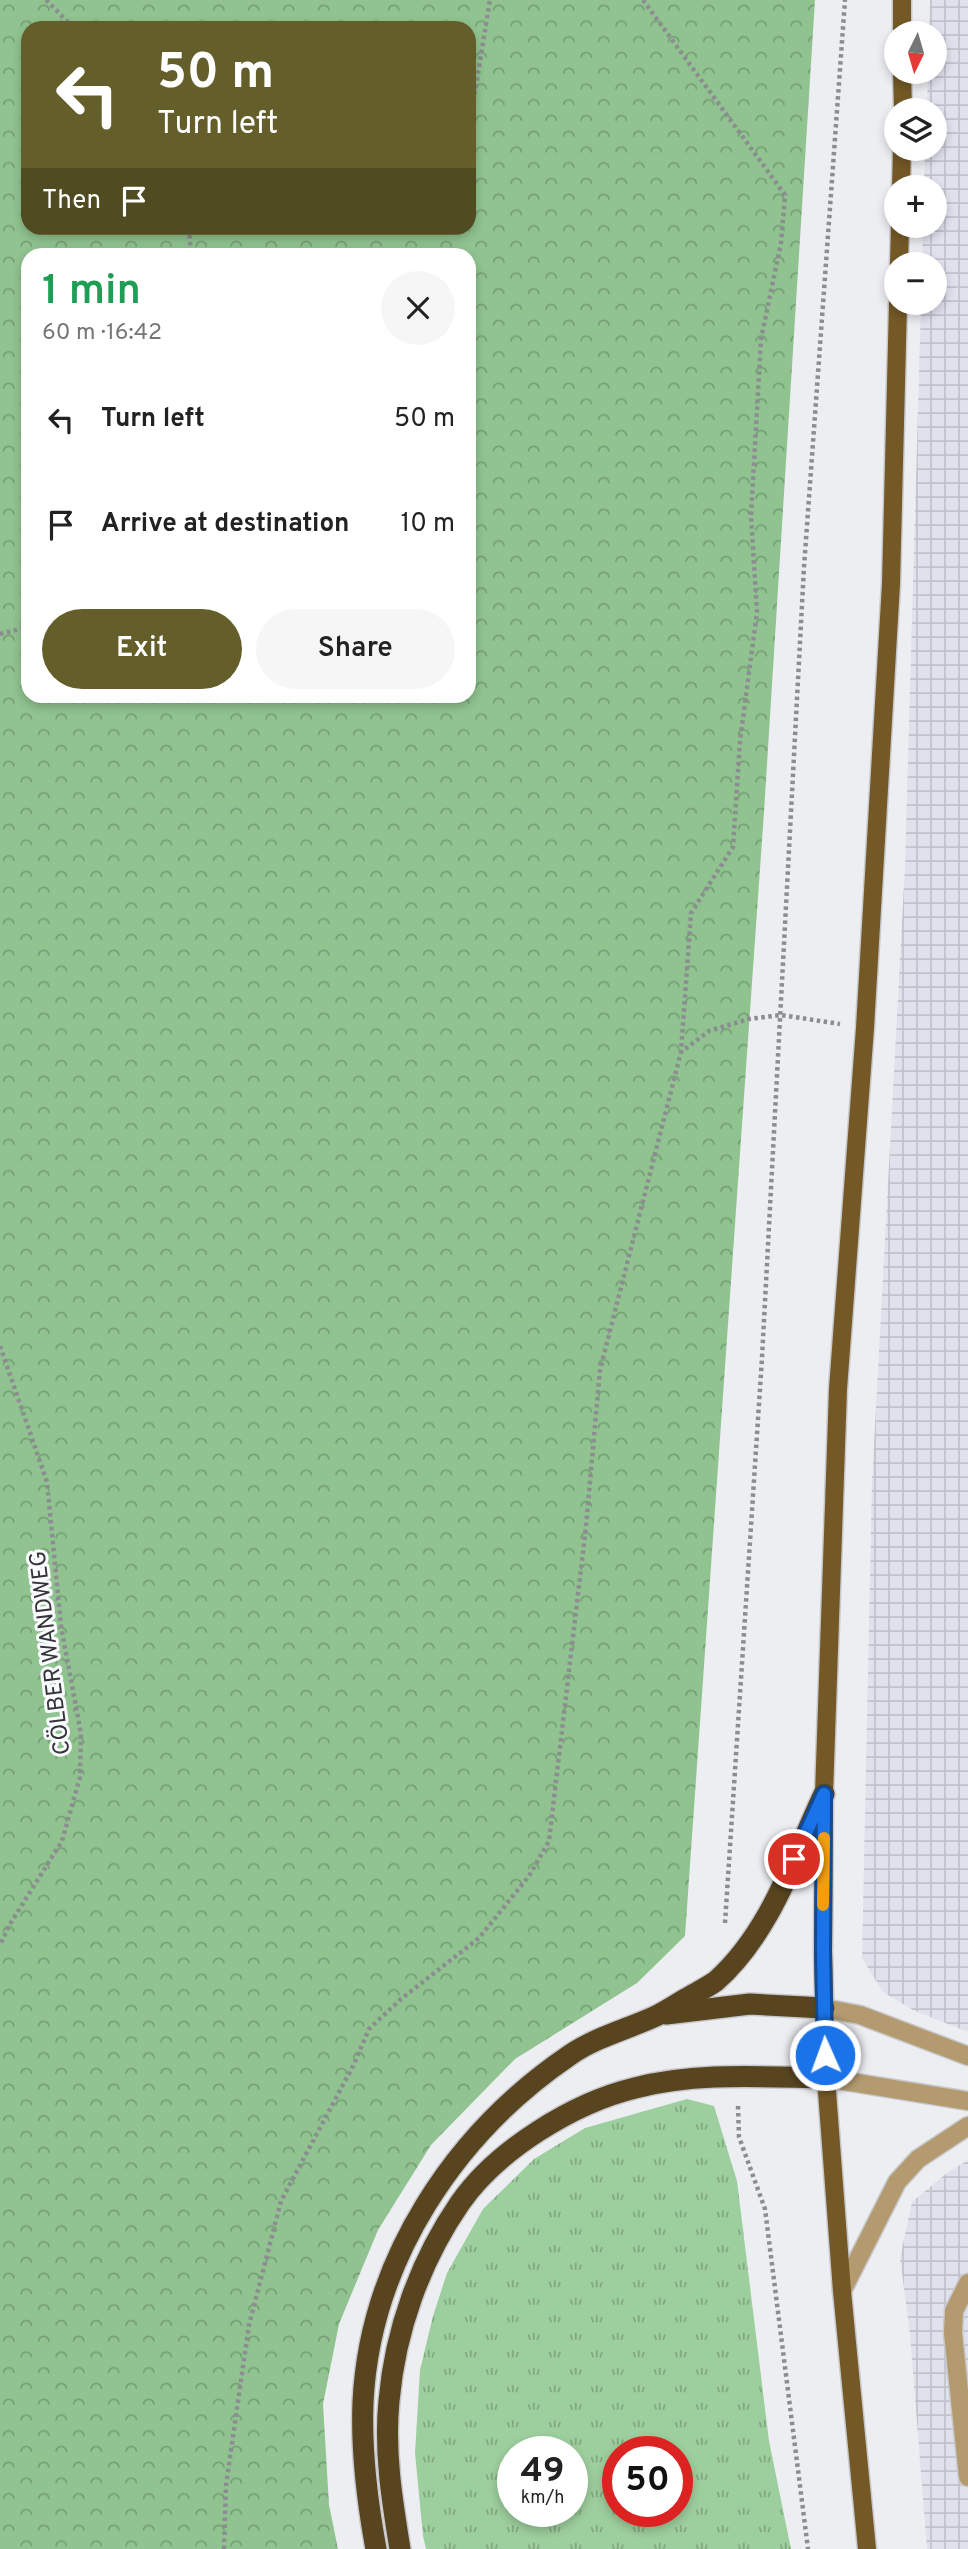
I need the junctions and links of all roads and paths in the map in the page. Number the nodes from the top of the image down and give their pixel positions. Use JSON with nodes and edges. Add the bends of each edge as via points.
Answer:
{"nodes":[{"id":1,"x":47,"y":0,"type":"edge"},
{"id":2,"x":490,"y":0,"type":"edge"},
{"id":3,"x":643,"y":0,"type":"edge"},
{"id":4,"x":845,"y":0,"type":"edge"},
{"id":5,"x":902,"y":0,"type":"edge"},
{"id":6,"x":67,"y":21,"type":"edge"},
{"id":7,"x":902,"y":21,"type":"edge"},
{"id":8,"x":476,"y":86,"type":"edge"},
{"id":9,"x":898,"y":315,"type":"edge"},
{"id":10,"x":21,"y":629,"type":"edge"},
{"id":11,"x":0,"y":634,"type":"edge"},
{"id":12,"x":781,"y":1015,"type":"junction"},
{"id":13,"x":865,"y":1028,"type":"junction"},
{"id":14,"x":681,"y":1052,"type":"junction"},
{"id":15,"x":0,"y":1346,"type":"edge"},
{"id":16,"x":824,"y":1794,"type":"junction"},
{"id":17,"x":0,"y":1945,"type":"edge"},
{"id":18,"x":742,"y":1952,"type":"junction"},
{"id":19,"x":824,"y":2008,"type":"junction"},
{"id":20,"x":657,"y":2015,"type":"junction"},
{"id":21,"x":968,"y":2056,"type":"edge"},
{"id":22,"x":736,"y":2076,"type":"junction"},
{"id":23,"x":826,"y":2078,"type":"junction"},
{"id":24,"x":968,"y":2101,"type":"edge"},
{"id":25,"x":968,"y":2126,"type":"edge"},
{"id":26,"x":968,"y":2283,"type":"edge"},
{"id":27,"x":842,"y":2291,"type":"junction"},
{"id":28,"x":968,"y":2477,"type":"edge"},
{"id":29,"x":224,"y":2549,"type":"edge"},
{"id":30,"x":376,"y":2549,"type":"edge"},
{"id":31,"x":400,"y":2549,"type":"edge"},
{"id":32,"x":808,"y":2549,"type":"edge"},
{"id":33,"x":867,"y":2549,"type":"edge"}],
"edges":[{"from":1,"to":6,"type":"path"},
{"from":2,"to":8,"type":"path"},
{"from":3,"to":14,"type":"path","via":[[785,195],[781,243],[761,339],[751,516],[757,612],[740,741],[733,847],[691,913]]},
{"from":4,"to":12,"type":"path","via":[[804,567]]},
{"from":5,"to":7,"type":"main road"},
{"from":9,"to":13,"type":"main road","via":[[891,584]]},
{"from":10,"to":11,"type":"path"},
{"from":12,"to":13,"type":"path"},
{"from":12,"to":14,"type":"path","via":[[709,1031]]},
{"from":12,"to":18,"type":"path","via":[[725,1932]]},
{"from":13,"to":16,"type":"main road","via":[[838,1389]]},
{"from":14,"to":29,"type":"path","via":[[600,1370],[549,1841],[529,1876],[479,1938],[369,2029],[281,2201],[249,2325],[226,2485]]},
{"from":15,"to":17,"type":"path","name":"CÖLBER WANDWEG","via":[[47,1482],[61,1626],[81,1734],[80,1777],[62,1841]]},
{"from":16,"to":18,"type":"highway","via":[[763,1924]]},
{"from":16,"to":19,"type":"main road"},
{"from":18,"to":20,"type":"highway","via":[[715,1982]]},
{"from":19,"to":20,"type":"highway","via":[[750,2004]]},
{"from":19,"to":21,"type":"street","via":[[860,2015]]},
{"from":19,"to":23,"type":"main road"},
{"from":20,"to":30,"type":"highway","via":[[573,2053],[534,2080],[469,2144],[415,2220],[379,2308],[368,2354],[363,2448]]},
{"from":22,"to":23,"type":"highway"},
{"from":22,"to":31,"type":"highway","via":[[672,2080],[593,2102],[521,2143],[461,2201],[420,2276],[395,2357],[387,2447]]},
{"from":22,"to":32,"type":"path","via":[[739,2137],[765,2209]]},
{"from":23,"to":24,"type":"street"},
{"from":23,"to":27,"type":"main road"},
{"from":25,"to":27,"type":"street","via":[[918,2159],[897,2182]]},
{"from":26,"to":28,"type":"street","via":[[954,2311],[953,2333]]},
{"from":27,"to":33,"type":"main road"}]}
